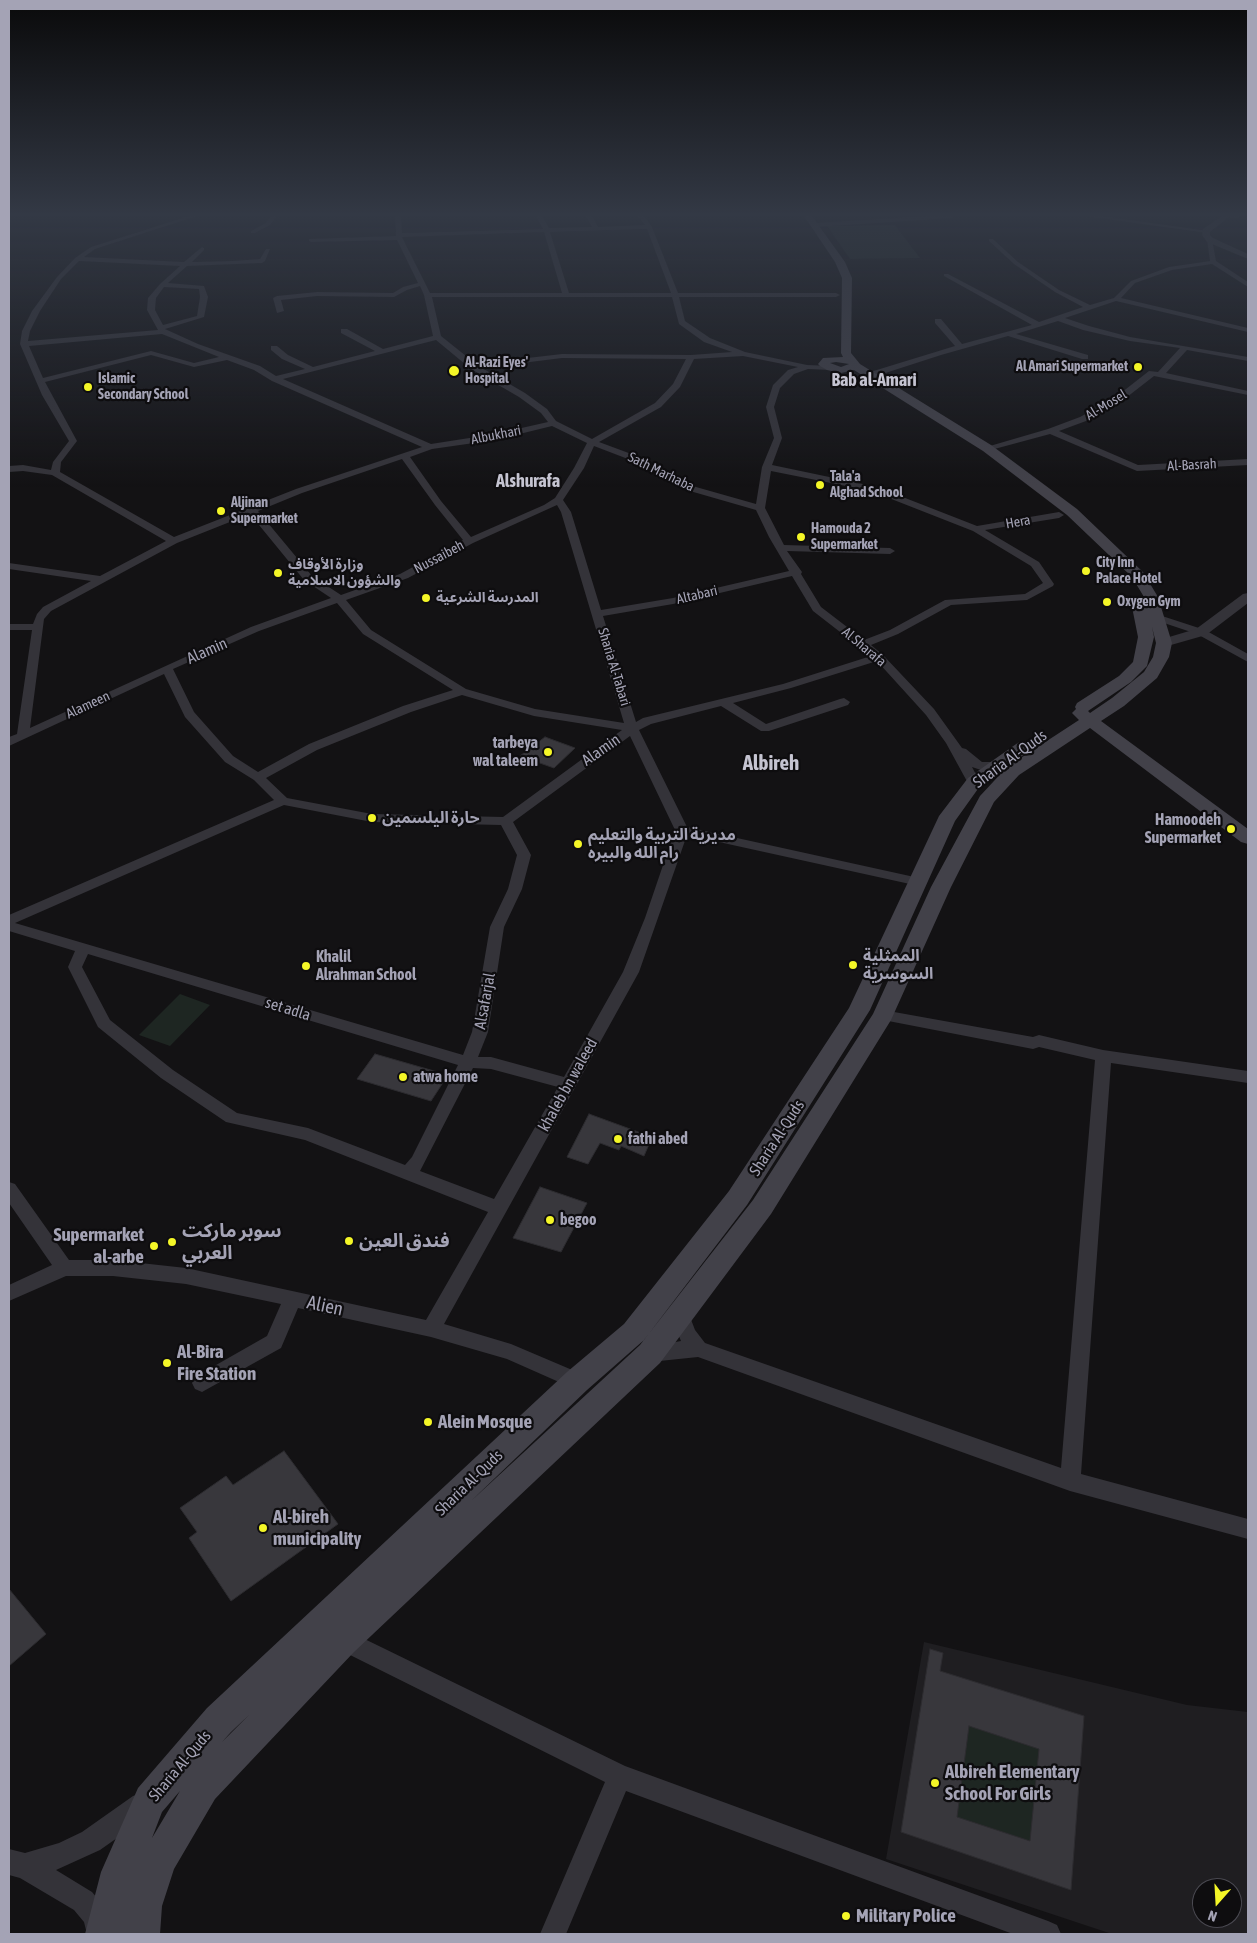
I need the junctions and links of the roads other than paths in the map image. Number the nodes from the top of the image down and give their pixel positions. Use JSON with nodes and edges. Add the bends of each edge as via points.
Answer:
{"nodes":[{"id":1,"x":39,"y":307,"type":"edge"},
{"id":2,"x":151,"y":307,"type":"edge"},
{"id":3,"x":202,"y":307,"type":"edge"},
{"id":4,"x":279,"y":307,"type":"edge"},
{"id":5,"x":431,"y":307,"type":"edge"},
{"id":6,"x":678,"y":307,"type":"edge"},
{"id":7,"x":848,"y":307,"type":"edge"},
{"id":8,"x":1003,"y":307,"type":"edge"},
{"id":9,"x":1089,"y":307,"type":"edge"},
{"id":10,"x":1149,"y":307,"type":"edge"},
{"id":11,"x":280,"y":311,"type":"dead end"},
{"id":12,"x":1058,"y":318,"type":"junction"},
{"id":13,"x":938,"y":321,"type":"dead end"},
{"id":14,"x":1040,"y":325,"type":"junction"},
{"id":15,"x":162,"y":329,"type":"junction"},
{"id":16,"x":1248,"y":330,"type":"edge"},
{"id":17,"x":344,"y":331,"type":"dead end"},
{"id":18,"x":1010,"y":334,"type":"junction"},
{"id":19,"x":437,"y":337,"type":"junction"},
{"id":20,"x":24,"y":344,"type":"junction"},
{"id":21,"x":1185,"y":347,"type":"junction"},
{"id":22,"x":274,"y":348,"type":"dead end"},
{"id":23,"x":961,"y":348,"type":"junction"},
{"id":24,"x":383,"y":352,"type":"junction"},
{"id":25,"x":742,"y":354,"type":"junction"},
{"id":26,"x":228,"y":357,"type":"junction"},
{"id":27,"x":1085,"y":357,"type":"dead end"},
{"id":28,"x":691,"y":358,"type":"junction"},
{"id":29,"x":1248,"y":359,"type":"edge"},
{"id":30,"x":842,"y":364,"type":"junction"},
{"id":31,"x":474,"y":367,"type":"junction"},
{"id":32,"x":807,"y":367,"type":"junction"},
{"id":33,"x":314,"y":370,"type":"junction"},
{"id":34,"x":1160,"y":375,"type":"junction"},
{"id":35,"x":275,"y":379,"type":"junction"},
{"id":36,"x":40,"y":382,"type":"junction"},
{"id":37,"x":1248,"y":392,"type":"edge"},
{"id":38,"x":554,"y":424,"type":"junction"},
{"id":39,"x":1051,"y":431,"type":"junction"},
{"id":40,"x":592,"y":442,"type":"junction"},
{"id":41,"x":430,"y":447,"type":"junction"},
{"id":42,"x":987,"y":448,"type":"junction"},
{"id":43,"x":404,"y":455,"type":"junction"},
{"id":44,"x":1248,"y":462,"type":"edge"},
{"id":45,"x":767,"y":467,"type":"junction"},
{"id":46,"x":1137,"y":468,"type":"joint"},
{"id":47,"x":9,"y":469,"type":"edge"},
{"id":48,"x":55,"y":473,"type":"junction"},
{"id":49,"x":558,"y":500,"type":"junction"},
{"id":50,"x":760,"y":508,"type":"junction"},
{"id":51,"x":252,"y":510,"type":"junction"},
{"id":52,"x":1065,"y":513,"type":"junction"},
{"id":53,"x":976,"y":529,"type":"junction"},
{"id":54,"x":173,"y":541,"type":"junction"},
{"id":55,"x":469,"y":541,"type":"junction"},
{"id":56,"x":781,"y":548,"type":"junction"},
{"id":57,"x":890,"y":551,"type":"dead end"},
{"id":58,"x":9,"y":566,"type":"edge"},
{"id":59,"x":797,"y":572,"type":"junction"},
{"id":60,"x":102,"y":579,"type":"junction"},
{"id":61,"x":1248,"y":597,"type":"edge"},
{"id":62,"x":338,"y":598,"type":"junction"},
{"id":63,"x":597,"y":614,"type":"junction"},
{"id":64,"x":1156,"y":616,"type":"junction"},
{"id":65,"x":9,"y":627,"type":"edge"},
{"id":66,"x":38,"y":627,"type":"junction"},
{"id":67,"x":1201,"y":632,"type":"junction"},
{"id":68,"x":1164,"y":643,"type":"junction"},
{"id":69,"x":864,"y":644,"type":"junction"},
{"id":70,"x":879,"y":657,"type":"junction"},
{"id":71,"x":1248,"y":659,"type":"edge"},
{"id":72,"x":167,"y":668,"type":"junction"},
{"id":73,"x":462,"y":691,"type":"junction"},
{"id":74,"x":1127,"y":694,"type":"junction"},
{"id":75,"x":723,"y":702,"type":"junction"},
{"id":76,"x":844,"y":702,"type":"dead end"},
{"id":77,"x":1078,"y":721,"type":"junction"},
{"id":78,"x":632,"y":728,"type":"junction"},
{"id":79,"x":23,"y":735,"type":"junction"},
{"id":80,"x":1121,"y":737,"type":"junction"},
{"id":81,"x":9,"y":742,"type":"edge"},
{"id":82,"x":952,"y":742,"type":"junction"},
{"id":83,"x":998,"y":765,"type":"junction"},
{"id":84,"x":258,"y":777,"type":"junction"},
{"id":85,"x":974,"y":782,"type":"junction"},
{"id":86,"x":283,"y":801,"type":"junction"},
{"id":87,"x":506,"y":821,"type":"junction"},
{"id":88,"x":1248,"y":828,"type":"edge"},
{"id":89,"x":682,"y":830,"type":"junction"},
{"id":90,"x":1248,"y":838,"type":"edge"},
{"id":91,"x":919,"y":882,"type":"junction"},
{"id":92,"x":9,"y":920,"type":"edge"},
{"id":93,"x":9,"y":926,"type":"edge"},
{"id":94,"x":83,"y":949,"type":"junction"},
{"id":95,"x":871,"y":1012,"type":"junction"},
{"id":96,"x":1104,"y":1056,"type":"junction"},
{"id":97,"x":468,"y":1062,"type":"junction"},
{"id":98,"x":1248,"y":1077,"type":"edge"},
{"id":99,"x":568,"y":1084,"type":"junction"},
{"id":100,"x":408,"y":1173,"type":"junction"},
{"id":101,"x":9,"y":1189,"type":"edge"},
{"id":102,"x":500,"y":1209,"type":"junction"},
{"id":103,"x":64,"y":1268,"type":"junction"},
{"id":104,"x":9,"y":1293,"type":"edge"},
{"id":105,"x":293,"y":1299,"type":"junction"},
{"id":106,"x":680,"y":1315,"type":"junction"},
{"id":107,"x":431,"y":1329,"type":"junction"},
{"id":108,"x":698,"y":1349,"type":"junction"},
{"id":109,"x":650,"y":1354,"type":"junction"},
{"id":110,"x":577,"y":1381,"type":"junction"},
{"id":111,"x":202,"y":1383,"type":"dead end"},
{"id":112,"x":606,"y":1394,"type":"junction"},
{"id":113,"x":1070,"y":1481,"type":"junction"},
{"id":114,"x":1248,"y":1529,"type":"edge"},
{"id":115,"x":327,"y":1619,"type":"junction"},
{"id":116,"x":343,"y":1641,"type":"junction"},
{"id":117,"x":620,"y":1776,"type":"junction"},
{"id":118,"x":150,"y":1800,"type":"junction"},
{"id":119,"x":17,"y":1864,"type":"edge"},
{"id":120,"x":100,"y":1934,"type":"edge"},
{"id":121,"x":104,"y":1934,"type":"edge"},
{"id":122,"x":141,"y":1934,"type":"edge"},
{"id":123,"x":553,"y":1934,"type":"edge"},
{"id":124,"x":1048,"y":1934,"type":"edge"}],
"edges":[{"from":1,"to":20,"type":"street","via":[[26,331]]},
{"from":2,"to":15,"type":"street"},
{"from":3,"to":15,"type":"street","via":[[200,317]]},
{"from":4,"to":11,"type":"street"},
{"from":5,"to":19,"type":"street"},
{"from":6,"to":25,"type":"street","via":[[682,322],[707,340]]},
{"from":7,"to":30,"type":"main road","via":[[846,353]]},
{"from":8,"to":14,"type":"street"},
{"from":9,"to":12,"type":"street"},
{"from":10,"to":16,"type":"street"},
{"from":12,"to":14,"type":"street"},
{"from":12,"to":21,"type":"street","via":[[1130,340]]},
{"from":13,"to":23,"type":"street"},
{"from":14,"to":18,"type":"street"},
{"from":15,"to":20,"type":"street"},
{"from":15,"to":26,"type":"street","via":[[195,346]]},
{"from":17,"to":24,"type":"street"},
{"from":18,"to":23,"type":"street"},
{"from":18,"to":27,"type":"street"},
{"from":19,"to":24,"type":"street"},
{"from":19,"to":31,"type":"street"},
{"from":20,"to":36,"type":"street"},
{"from":21,"to":29,"type":"street"},
{"from":21,"to":34,"type":"street"},
{"from":22,"to":33,"type":"street","via":[[285,357]]},
{"from":23,"to":30,"type":"street"},
{"from":24,"to":33,"type":"street"},
{"from":25,"to":28,"type":"street"},
{"from":25,"to":32,"type":"street"},
{"from":26,"to":35,"type":"street"},
{"from":26,"to":36,"type":"street","via":[[194,365],[151,352]]},
{"from":28,"to":31,"type":"street","via":[[562,356]]},
{"from":28,"to":40,"type":"street","via":[[677,385],[658,405]]},
{"from":30,"to":32,"type":"street"},
{"from":30,"to":42,"type":"main road","name":"Sharia Al-Quds"},
{"from":30,"to":52,"type":"main road","name":"Sharia Al-Quds"},
{"from":31,"to":38,"type":"street","via":[[522,395]]},
{"from":32,"to":45,"type":"street","via":[[791,372],[776,387],[770,407],[778,438]]},
{"from":33,"to":35,"type":"street"},
{"from":34,"to":37,"type":"street"},
{"from":34,"to":39,"type":"street","name":"Al-Mosel","via":[[1152,373],[1115,402]]},
{"from":35,"to":41,"type":"street"},
{"from":36,"to":48,"type":"street","via":[[73,442],[58,462]]},
{"from":38,"to":40,"type":"street"},
{"from":38,"to":41,"type":"street","name":"Albukhari"},
{"from":39,"to":42,"type":"street"},
{"from":39,"to":46,"type":"street","name":"Al-Mosel"},
{"from":40,"to":49,"type":"street","name":"Nussaibeh"},
{"from":40,"to":50,"type":"street","name":"Sath Marhaba","via":[[631,457],[686,487]]},
{"from":41,"to":43,"type":"street","name":"Albukhari"},
{"from":42,"to":52,"type":"main road","name":"Sharia Al-Quds"},
{"from":43,"to":51,"type":"street","name":"Albukhari"},
{"from":43,"to":55,"type":"street"},
{"from":44,"to":46,"type":"street","name":"Al-Basrah"},
{"from":45,"to":50,"type":"street"},
{"from":45,"to":53,"type":"street","via":[[874,489]]},
{"from":47,"to":48,"type":"street"},
{"from":48,"to":54,"type":"street"},
{"from":49,"to":55,"type":"street","name":"Nussaibeh"},
{"from":49,"to":63,"type":"street","name":"Sharia Al-Tabari","via":[[566,512]]},
{"from":50,"to":56,"type":"street","name":"Al Sharafa"},
{"from":51,"to":54,"type":"street"},
{"from":51,"to":62,"type":"street","via":[[308,578]]},
{"from":52,"to":53,"type":"street","name":"Hera"},
{"from":52,"to":64,"type":"main road","name":"Sharia Al-Quds","via":[[1138,575],[1151,597]]},
{"from":52,"to":77,"type":"main road","name":"Sharia Al-Quds","via":[[1126,575],[1143,612],[1146,638],[1140,663]]},
{"from":53,"to":69,"type":"street","via":[[1035,564],[1049,584],[1027,597],[949,602],[894,632]]},
{"from":54,"to":60,"type":"street"},
{"from":55,"to":62,"type":"street","name":"Nussaibeh","via":[[404,576]]},
{"from":56,"to":57,"type":"street"},
{"from":56,"to":59,"type":"street","name":"Al Sharafa"},
{"from":58,"to":60,"type":"street"},
{"from":59,"to":63,"type":"street","name":"Altabari","via":[[673,601]]},
{"from":59,"to":69,"type":"street","name":"Al Sharafa","via":[[818,609]]},
{"from":60,"to":66,"type":"street","via":[[47,609]]},
{"from":61,"to":67,"type":"street"},
{"from":62,"to":72,"type":"street","name":"Alamin","via":[[255,629]]},
{"from":62,"to":73,"type":"street","name":"Alamin","via":[[367,632]]},
{"from":63,"to":78,"type":"street","name":"Sharia Al-Tabari"},
{"from":64,"to":67,"type":"street"},
{"from":64,"to":68,"type":"main road","name":"Sharia Al-Quds"},
{"from":65,"to":66,"type":"street"},
{"from":66,"to":79,"type":"street"},
{"from":67,"to":68,"type":"street"},
{"from":67,"to":71,"type":"street"},
{"from":68,"to":74,"type":"main road","name":"Sharia Al-Quds","via":[[1151,675]]},
{"from":69,"to":70,"type":"street","name":"Al Sharafa"},
{"from":70,"to":75,"type":"street"},
{"from":70,"to":82,"type":"street","name":"Al Sharafa","via":[[930,712]]},
{"from":72,"to":79,"type":"street","name":"Alameen"},
{"from":72,"to":84,"type":"street","name":"Alamin","via":[[189,714],[229,759]]},
{"from":73,"to":78,"type":"street","name":"Alamin","via":[[534,712]]},
{"from":73,"to":84,"type":"street","via":[[407,709],[313,747]]},
{"from":74,"to":77,"type":"main road","name":"Sharia Al-Quds"},
{"from":74,"to":80,"type":"main road","via":[[1119,715]]},
{"from":75,"to":76,"type":"street","via":[[765,728]]},
{"from":75,"to":78,"type":"street","via":[[647,721]]},
{"from":77,"to":80,"type":"main road"},
{"from":77,"to":80,"type":"main road","via":[[1095,734]]},
{"from":77,"to":83,"type":"main road","name":"Sharia Al-Quds"},
{"from":77,"to":95,"type":"main road","name":"Sharia Al-Quds","via":[[1013,771],[986,800]]},
{"from":78,"to":87,"type":"street","name":"Alamin"},
{"from":78,"to":89,"type":"street","name":"Sharia Al-Tabari"},
{"from":79,"to":81,"type":"street","name":"Alameen"},
{"from":80,"to":88,"type":"main road"},
{"from":80,"to":90,"type":"main road"},
{"from":82,"to":83,"type":"street","via":[[976,764],[986,767]]},
{"from":82,"to":85,"type":"street","name":"Al Sharafa"},
{"from":83,"to":85,"type":"main road","name":"Sharia Al-Quds"},
{"from":84,"to":86,"type":"street","name":"Alamin"},
{"from":85,"to":91,"type":"main road","name":"Sharia Al-Quds","via":[[946,820]]},
{"from":86,"to":87,"type":"street","via":[[372,818]]},
{"from":86,"to":92,"type":"street"},
{"from":87,"to":97,"type":"street","name":"Alsafarjal","via":[[524,855],[515,889],[497,927],[480,1032]]},
{"from":89,"to":91,"type":"street"},
{"from":89,"to":99,"type":"street","name":"khaleb bn waleed","via":[[631,972]]},
{"from":91,"to":95,"type":"main road","name":"Sharia Al-Quds"},
{"from":93,"to":94,"type":"street","name":"set adla"},
{"from":94,"to":97,"type":"street","name":"set adla"},
{"from":94,"to":100,"type":"street","via":[[75,967],[104,1023],[167,1074],[232,1118],[308,1134]]},
{"from":95,"to":96,"type":"street","via":[[1034,1043],[1039,1041]]},
{"from":95,"to":106,"type":"main road","name":"Sharia Al-Quds","via":[[762,1207]]},
{"from":95,"to":110,"type":"main road","name":"Sharia Al-Quds","via":[[738,1198],[634,1332]]},
{"from":96,"to":98,"type":"street"},
{"from":96,"to":113,"type":"street"},
{"from":97,"to":99,"type":"street","name":"set adla","via":[[491,1063]]},
{"from":97,"to":100,"type":"street","name":"Alsafarjal","via":[[418,1161]]},
{"from":99,"to":102,"type":"street","name":"khaleb bn waleed"},
{"from":100,"to":102,"type":"street"},
{"from":101,"to":103,"type":"street"},
{"from":102,"to":107,"type":"street","name":"khaleb bn waleed"},
{"from":103,"to":104,"type":"street"},
{"from":103,"to":105,"type":"street","name":"Alien","via":[[113,1268],[186,1276]]},
{"from":105,"to":107,"type":"street","name":"Alien"},
{"from":105,"to":111,"type":"street","via":[[274,1342]]},
{"from":106,"to":108,"type":"street"},
{"from":106,"to":109,"type":"main road","name":"Sharia Al-Quds"},
{"from":107,"to":110,"type":"street","name":"Alien","via":[[511,1352]]},
{"from":108,"to":109,"type":"street"},
{"from":108,"to":113,"type":"street"},
{"from":109,"to":112,"type":"main road","name":"Sharia Al-Quds"},
{"from":110,"to":112,"type":"main road"},
{"from":110,"to":115,"type":"main road","name":"Sharia Al-Quds"},
{"from":112,"to":116,"type":"main road","name":"Sharia Al-Quds"},
{"from":113,"to":114,"type":"street"},
{"from":115,"to":116,"type":"street"},
{"from":115,"to":118,"type":"main road","name":"Sharia Al-Quds","via":[[219,1720]]},
{"from":116,"to":117,"type":"street"},
{"from":116,"to":122,"type":"main road","name":"Sharia Al-Quds","via":[[203,1786],[158,1861],[144,1906]]},
{"from":117,"to":123,"type":"street"},
{"from":117,"to":124,"type":"street"},
{"from":118,"to":119,"type":"street","via":[[91,1841],[63,1855]]},
{"from":118,"to":121,"type":"main road","name":"Sharia Al-Quds","via":[[119,1872]]},
{"from":119,"to":120,"type":"street","via":[[83,1901],[95,1915]]}]}
